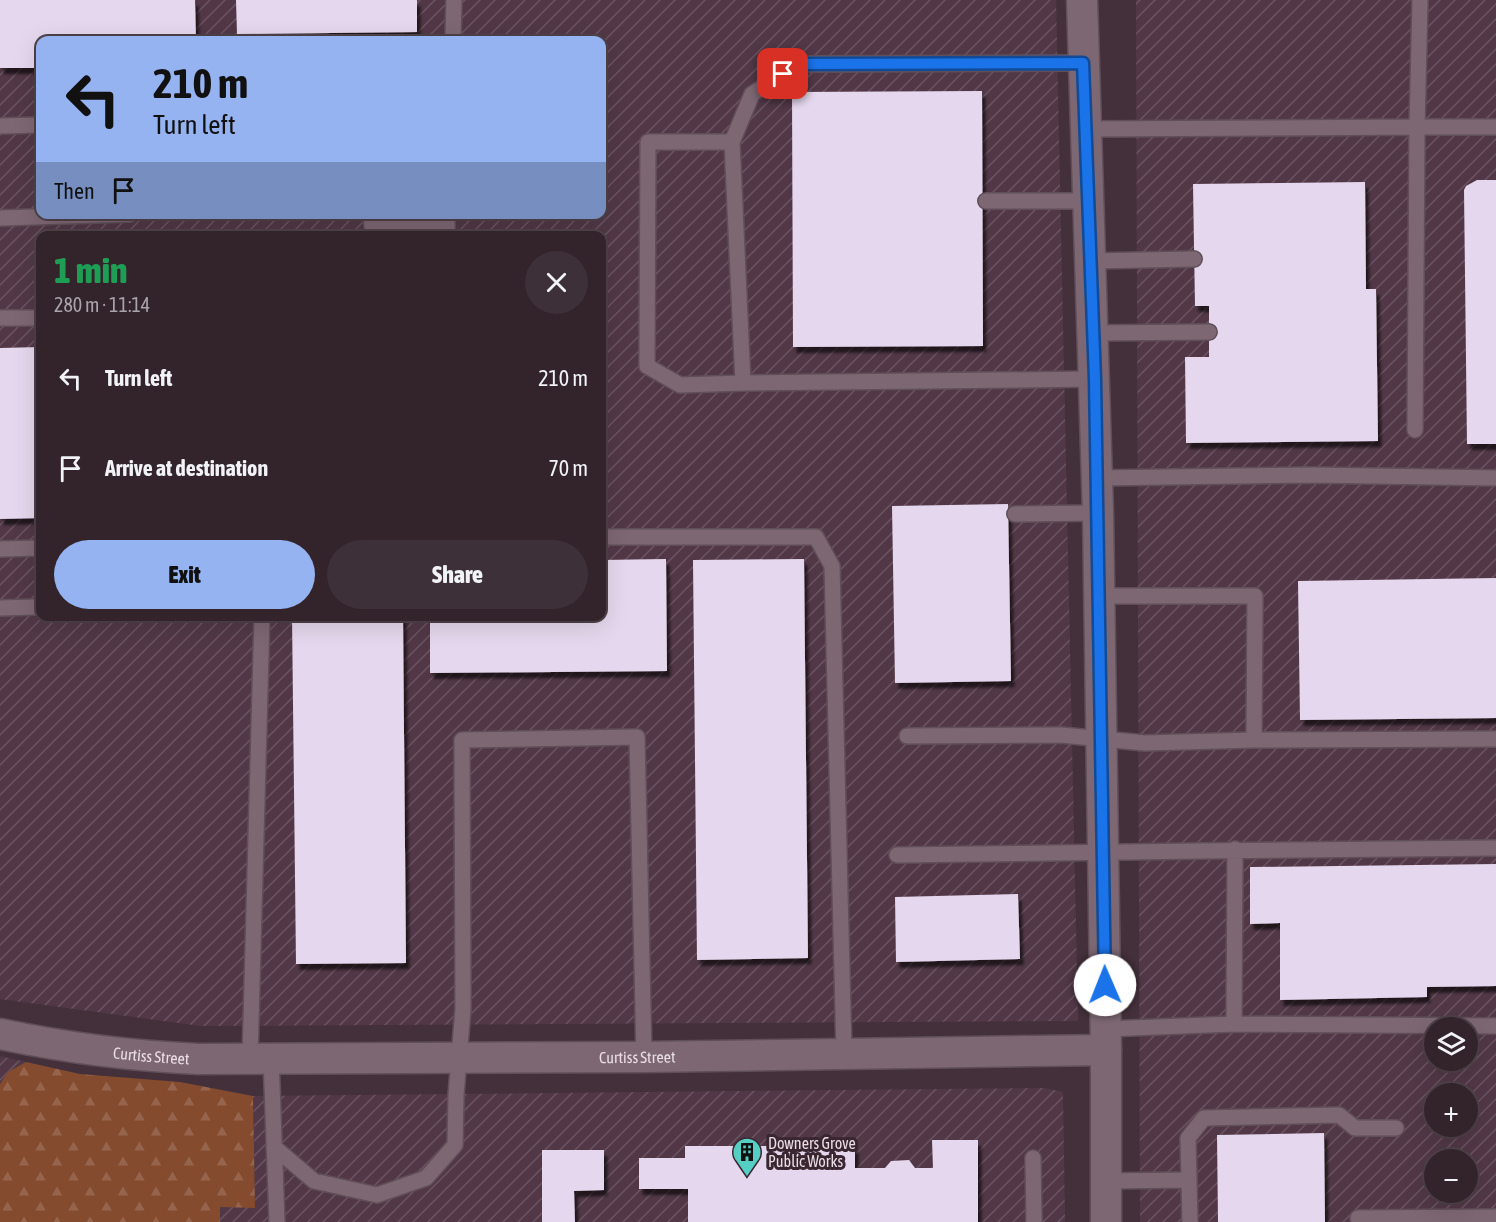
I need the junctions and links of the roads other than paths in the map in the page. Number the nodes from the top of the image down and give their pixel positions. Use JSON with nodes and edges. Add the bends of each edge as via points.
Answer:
{"nodes":[{"id":1,"x":454,"y":0,"type":"edge"},
{"id":2,"x":1082,"y":0,"type":"edge"},
{"id":3,"x":1420,"y":0,"type":"edge"},
{"id":4,"x":453,"y":36,"type":"edge"},
{"id":5,"x":1083,"y":63,"type":"junction"},
{"id":6,"x":36,"y":125,"type":"edge"},
{"id":7,"x":0,"y":126,"type":"edge"},
{"id":8,"x":1417,"y":127,"type":"junction"},
{"id":9,"x":1496,"y":127,"type":"edge"},
{"id":10,"x":1086,"y":129,"type":"junction"},
{"id":11,"x":732,"y":142,"type":"junction"},
{"id":12,"x":986,"y":201,"type":"dead end"},
{"id":13,"x":1088,"y":201,"type":"junction"},
{"id":14,"x":36,"y":217,"type":"edge"},
{"id":15,"x":0,"y":218,"type":"edge"},
{"id":16,"x":371,"y":219,"type":"edge"},
{"id":17,"x":447,"y":219,"type":"edge"},
{"id":18,"x":1194,"y":260,"type":"dead end"},
{"id":19,"x":1090,"y":261,"type":"junction"},
{"id":20,"x":0,"y":318,"type":"edge"},
{"id":21,"x":36,"y":318,"type":"edge"},
{"id":22,"x":1209,"y":332,"type":"dead end"},
{"id":23,"x":1093,"y":333,"type":"junction"},
{"id":24,"x":1095,"y":379,"type":"junction"},
{"id":25,"x":743,"y":383,"type":"junction"},
{"id":26,"x":1415,"y":430,"type":"dead end"},
{"id":27,"x":1097,"y":478,"type":"junction"},
{"id":28,"x":1496,"y":478,"type":"edge"},
{"id":29,"x":1098,"y":513,"type":"junction"},
{"id":30,"x":1015,"y":514,"type":"dead end"},
{"id":31,"x":606,"y":537,"type":"edge"},
{"id":32,"x":36,"y":548,"type":"edge"},
{"id":33,"x":0,"y":549,"type":"edge"},
{"id":34,"x":1099,"y":596,"type":"junction"},
{"id":35,"x":34,"y":607,"type":"dead end"},
{"id":36,"x":0,"y":608,"type":"edge"},
{"id":37,"x":262,"y":621,"type":"edge"},
{"id":38,"x":907,"y":736,"type":"dead end"},
{"id":39,"x":1101,"y":739,"type":"junction"},
{"id":40,"x":1496,"y":739,"type":"edge"},
{"id":41,"x":1254,"y":740,"type":"junction"},
{"id":42,"x":1496,"y":848,"type":"edge"},
{"id":43,"x":1235,"y":849,"type":"junction"},
{"id":44,"x":1103,"y":853,"type":"junction"},
{"id":45,"x":897,"y":855,"type":"dead end"},
{"id":46,"x":1234,"y":1024,"type":"junction"},
{"id":47,"x":1496,"y":1026,"type":"edge"},
{"id":48,"x":0,"y":1034,"type":"edge"},
{"id":49,"x":1106,"y":1040,"type":"junction"},
{"id":50,"x":844,"y":1053,"type":"junction"},
{"id":51,"x":644,"y":1057,"type":"junction"},
{"id":52,"x":260,"y":1058,"type":"junction"},
{"id":53,"x":459,"y":1058,"type":"junction"},
{"id":54,"x":1396,"y":1128,"type":"dead end"},
{"id":55,"x":274,"y":1147,"type":"junction"},
{"id":56,"x":1033,"y":1158,"type":"dead end"},
{"id":57,"x":1189,"y":1180,"type":"junction"},
{"id":58,"x":1105,"y":1181,"type":"junction"},
{"id":59,"x":1496,"y":1217,"type":"edge"},
{"id":60,"x":1358,"y":1218,"type":"dead end"},
{"id":61,"x":277,"y":1222,"type":"edge"},
{"id":62,"x":1034,"y":1222,"type":"edge"},
{"id":63,"x":1106,"y":1222,"type":"edge"},
{"id":64,"x":1190,"y":1222,"type":"edge"}],
"edges":[{"from":1,"to":4,"type":"lane"},
{"from":2,"to":5,"type":"street"},
{"from":3,"to":8,"type":"lane"},
{"from":5,"to":10,"type":"street"},
{"from":5,"to":11,"type":"lane","via":[[799,64],[752,94]]},
{"from":6,"to":7,"type":"lane"},
{"from":8,"to":9,"type":"lane"},
{"from":8,"to":10,"type":"lane"},
{"from":8,"to":26,"type":"lane"},
{"from":10,"to":13,"type":"street"},
{"from":11,"to":25,"type":"lane"},
{"from":11,"to":25,"type":"lane","via":[[648,142],[648,366],[680,385]]},
{"from":12,"to":13,"type":"lane"},
{"from":13,"to":19,"type":"street"},
{"from":14,"to":15,"type":"lane"},
{"from":16,"to":17,"type":"lane","via":[[372,226],[447,228]]},
{"from":18,"to":19,"type":"lane"},
{"from":19,"to":23,"type":"street"},
{"from":20,"to":21,"type":"lane"},
{"from":22,"to":23,"type":"lane"},
{"from":23,"to":24,"type":"street"},
{"from":24,"to":25,"type":"lane"},
{"from":24,"to":27,"type":"street"},
{"from":27,"to":28,"type":"lane"},
{"from":27,"to":29,"type":"street"},
{"from":29,"to":30,"type":"lane"},
{"from":29,"to":34,"type":"street"},
{"from":31,"to":50,"type":"lane","via":[[816,537],[832,566]]},
{"from":32,"to":33,"type":"lane"},
{"from":34,"to":39,"type":"street"},
{"from":34,"to":41,"type":"lane","via":[[1255,596]]},
{"from":35,"to":36,"type":"lane"},
{"from":37,"to":52,"type":"lane"},
{"from":38,"to":39,"type":"lane","via":[[1061,735]]},
{"from":39,"to":41,"type":"lane","via":[[1144,743]]},
{"from":39,"to":44,"type":"street"},
{"from":40,"to":41,"type":"lane"},
{"from":42,"to":43,"type":"lane"},
{"from":43,"to":44,"type":"lane"},
{"from":43,"to":46,"type":"lane"},
{"from":44,"to":45,"type":"lane"},
{"from":44,"to":49,"type":"street"},
{"from":46,"to":47,"type":"lane"},
{"from":46,"to":49,"type":"lane"},
{"from":48,"to":52,"type":"street","name":"Curtiss Street","via":[[49,1045],[145,1056]]},
{"from":49,"to":50,"type":"street","name":"Curtiss Street"},
{"from":49,"to":58,"type":"street"},
{"from":50,"to":51,"type":"street","name":"Curtiss Street"},
{"from":51,"to":53,"type":"street","name":"Curtiss Street"},
{"from":51,"to":53,"type":"lane","via":[[638,737],[462,740],[463,1009]]},
{"from":52,"to":53,"type":"street","name":"Curtiss Street"},
{"from":52,"to":55,"type":"lane"},
{"from":53,"to":55,"type":"lane","via":[[455,1145],[426,1178],[376,1195],[314,1181]]},
{"from":54,"to":57,"type":"lane","via":[[1354,1128],[1339,1115],[1204,1118],[1188,1138]]},
{"from":55,"to":61,"type":"lane"},
{"from":56,"to":62,"type":"lane"},
{"from":57,"to":58,"type":"lane"},
{"from":57,"to":64,"type":"lane"},
{"from":58,"to":63,"type":"street"},
{"from":59,"to":60,"type":"lane"}]}
